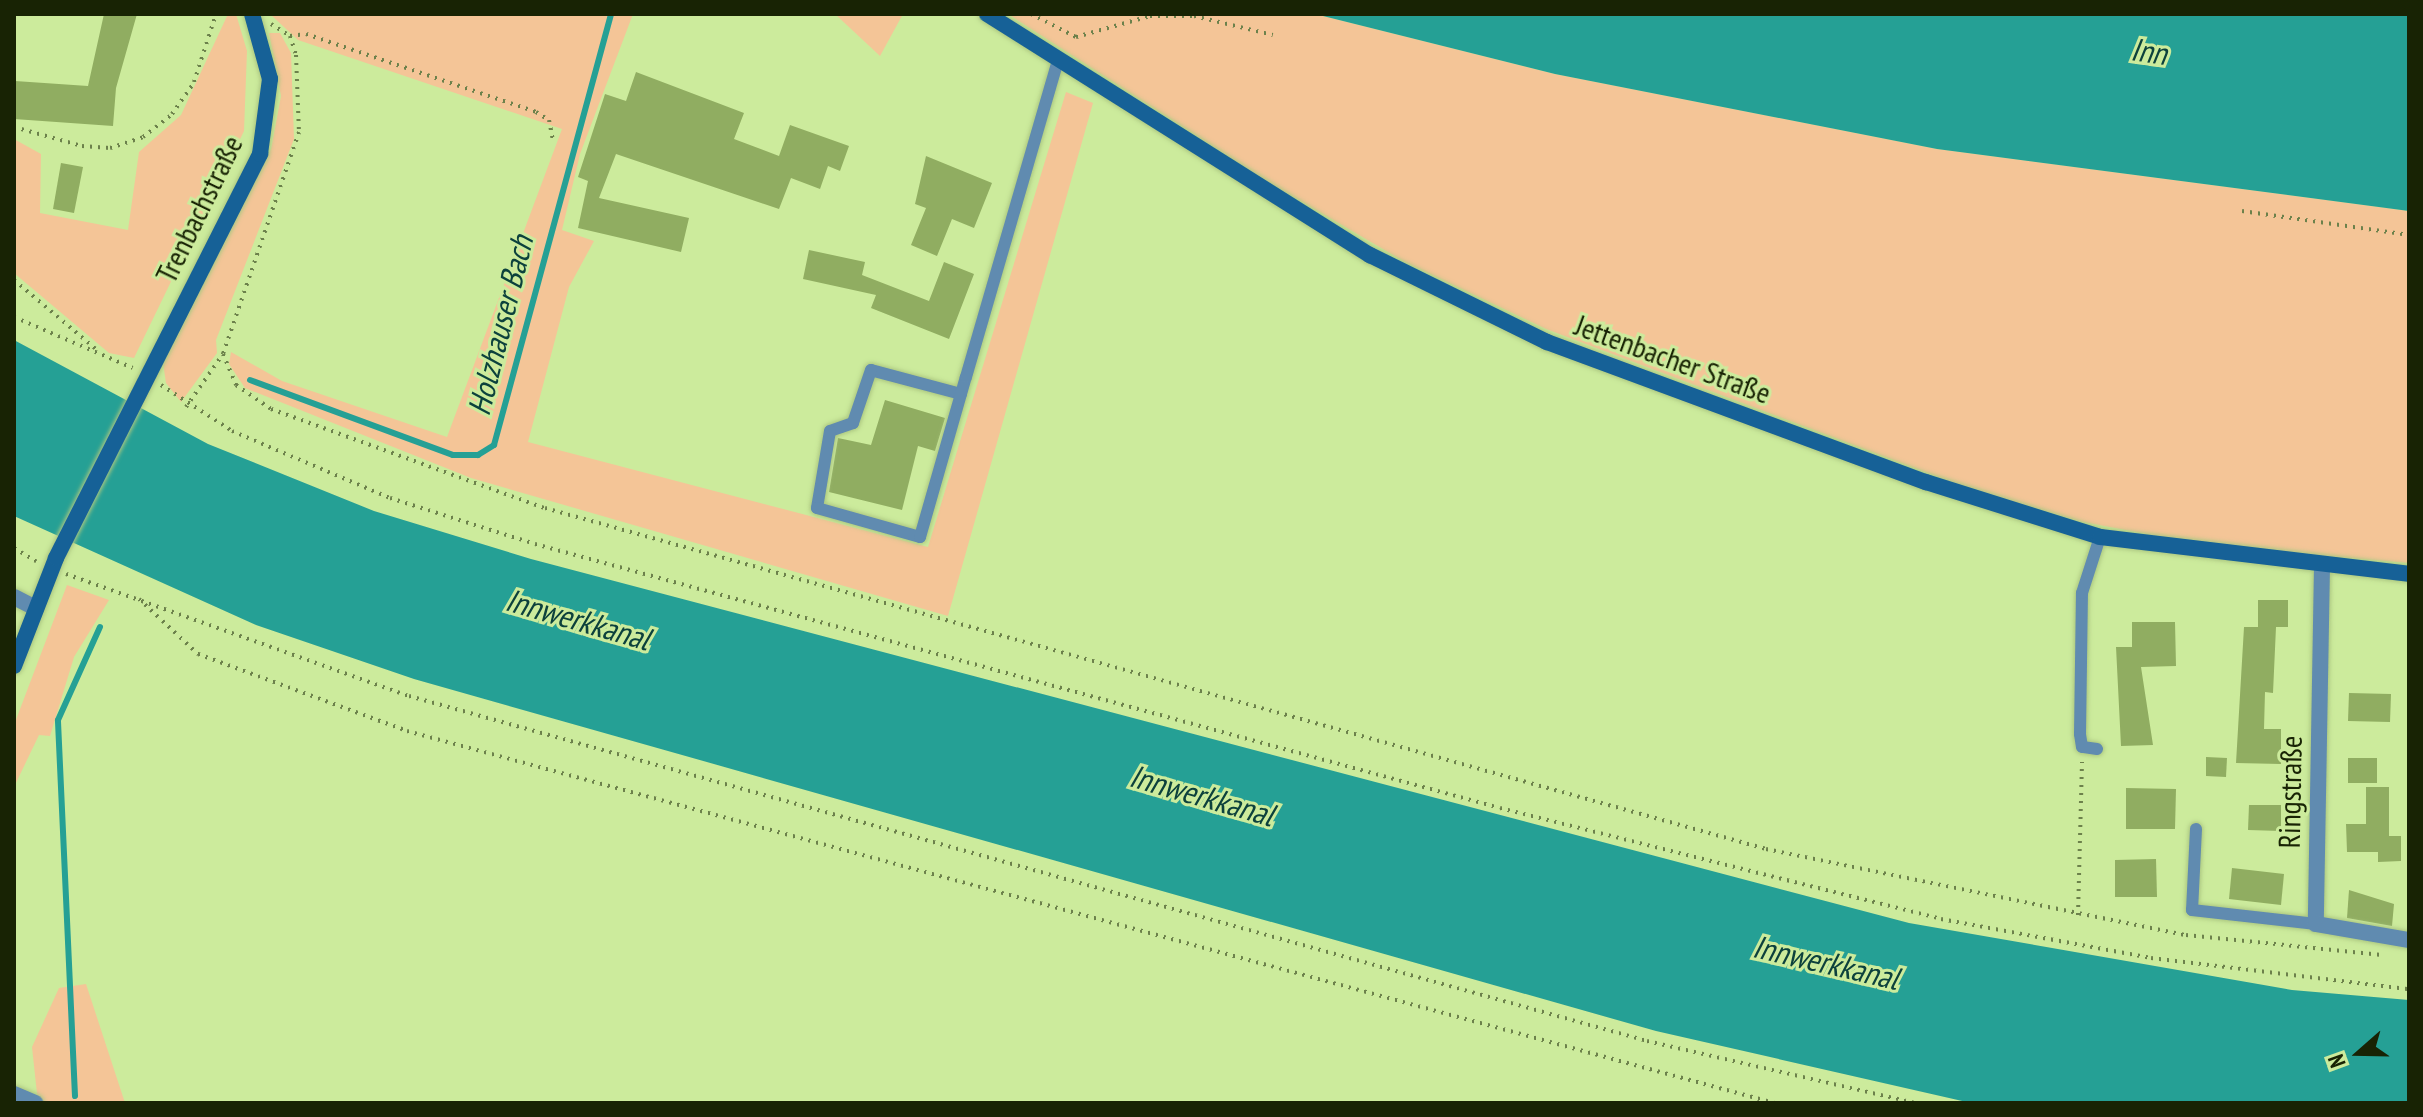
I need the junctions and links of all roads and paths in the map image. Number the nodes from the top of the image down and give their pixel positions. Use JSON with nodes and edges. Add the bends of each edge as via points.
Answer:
{"nodes":[{"id":1,"x":216,"y":14,"type":"edge"},
{"id":2,"x":987,"y":14,"type":"edge"},
{"id":3,"x":1031,"y":14,"type":"edge"},
{"id":4,"x":255,"y":20,"type":"edge"},
{"id":5,"x":1273,"y":35,"type":"dead end"},
{"id":6,"x":290,"y":36,"type":"junction"},
{"id":7,"x":1057,"y":63,"type":"junction"},
{"id":8,"x":14,"y":127,"type":"edge"},
{"id":9,"x":553,"y":140,"type":"dead end"},
{"id":10,"x":2242,"y":211,"type":"dead end"},
{"id":11,"x":2409,"y":235,"type":"edge"},
{"id":12,"x":14,"y":280,"type":"edge"},
{"id":13,"x":14,"y":317,"type":"edge"},
{"id":14,"x":100,"y":353,"type":"junction"},
{"id":15,"x":223,"y":354,"type":"junction"},
{"id":16,"x":140,"y":355,"type":"dead end"},
{"id":17,"x":140,"y":372,"type":"junction"},
{"id":18,"x":961,"y":394,"type":"junction"},
{"id":19,"x":186,"y":407,"type":"junction"},
{"id":20,"x":2100,"y":537,"type":"junction"},
{"id":21,"x":14,"y":548,"type":"edge"},
{"id":22,"x":2322,"y":566,"type":"junction"},
{"id":23,"x":51,"y":569,"type":"junction"},
{"id":24,"x":2409,"y":574,"type":"edge"},
{"id":25,"x":136,"y":596,"type":"junction"},
{"id":26,"x":14,"y":597,"type":"edge"},
{"id":27,"x":36,"y":608,"type":"junction"},
{"id":28,"x":14,"y":666,"type":"edge"},
{"id":29,"x":2082,"y":747,"type":"junction"},
{"id":30,"x":2097,"y":749,"type":"dead end"},
{"id":31,"x":2196,"y":829,"type":"dead end"},
{"id":32,"x":2078,"y":915,"type":"junction"},
{"id":33,"x":2316,"y":924,"type":"junction"},
{"id":34,"x":2409,"y":940,"type":"edge"},
{"id":35,"x":2394,"y":956,"type":"dead end"},
{"id":36,"x":2409,"y":989,"type":"edge"},
{"id":37,"x":14,"y":1094,"type":"edge"},
{"id":38,"x":35,"y":1103,"type":"edge"},
{"id":39,"x":1774,"y":1103,"type":"edge"},
{"id":40,"x":1915,"y":1103,"type":"edge"}],
"edges":[{"from":1,"to":8,"type":"path","via":[[194,82],[172,114],[143,137],[110,148],[82,146]]},
{"from":2,"to":7,"type":"street","name":"Jettenbacher Straße"},
{"from":3,"to":5,"type":"path","via":[[1076,37],[1150,16],[1194,16]]},
{"from":4,"to":6,"type":"path"},
{"from":4,"to":17,"type":"street","name":"Trenbachstraße","via":[[270,79],[265,141]]},
{"from":6,"to":9,"type":"path","via":[[306,34],[536,112],[549,120]]},
{"from":6,"to":15,"type":"path","via":[[301,81],[299,132]]},
{"from":7,"to":18,"type":"lane"},
{"from":7,"to":20,"type":"street","name":"Jettenbacher Straße","via":[[1370,255],[1547,342],[1955,492]]},
{"from":10,"to":11,"type":"path"},
{"from":12,"to":14,"type":"path"},
{"from":13,"to":14,"type":"path"},
{"from":14,"to":17,"type":"path"},
{"from":15,"to":19,"type":"path"},
{"from":15,"to":32,"type":"path","via":[[228,375],[254,401],[368,449],[545,508],[1439,763],[1766,849]]},
{"from":16,"to":17,"type":"path"},
{"from":17,"to":19,"type":"path"},
{"from":17,"to":23,"type":"street","name":"Trenbachstraße"},
{"from":18,"to":18,"type":"lane","via":[[920,537],[817,508],[830,431],[853,423],[871,370]]},
{"from":19,"to":36,"type":"path","via":[[390,498],[535,544],[1645,848],[1941,919],[2151,958]]},
{"from":20,"to":22,"type":"street","name":"Jettenbacher Straße"},
{"from":20,"to":29,"type":"lane","via":[[2082,593]]},
{"from":21,"to":23,"type":"path"},
{"from":22,"to":24,"type":"street","name":"Jettenbacher Straße"},
{"from":22,"to":33,"type":"street","name":"Ringstraße"},
{"from":23,"to":25,"type":"path"},
{"from":23,"to":27,"type":"street","name":"Trenbachstraße"},
{"from":25,"to":39,"type":"path","via":[[198,654],[407,731]]},
{"from":25,"to":40,"type":"path","via":[[424,701],[1647,1041]]},
{"from":26,"to":27,"type":"street"},
{"from":27,"to":28,"type":"street","name":"Trenbachstraße"},
{"from":29,"to":30,"type":"lane"},
{"from":29,"to":32,"type":"path"},
{"from":31,"to":33,"type":"lane","via":[[2192,910]]},
{"from":32,"to":35,"type":"path"},
{"from":33,"to":34,"type":"street"},
{"from":37,"to":38,"type":"street"}]}
